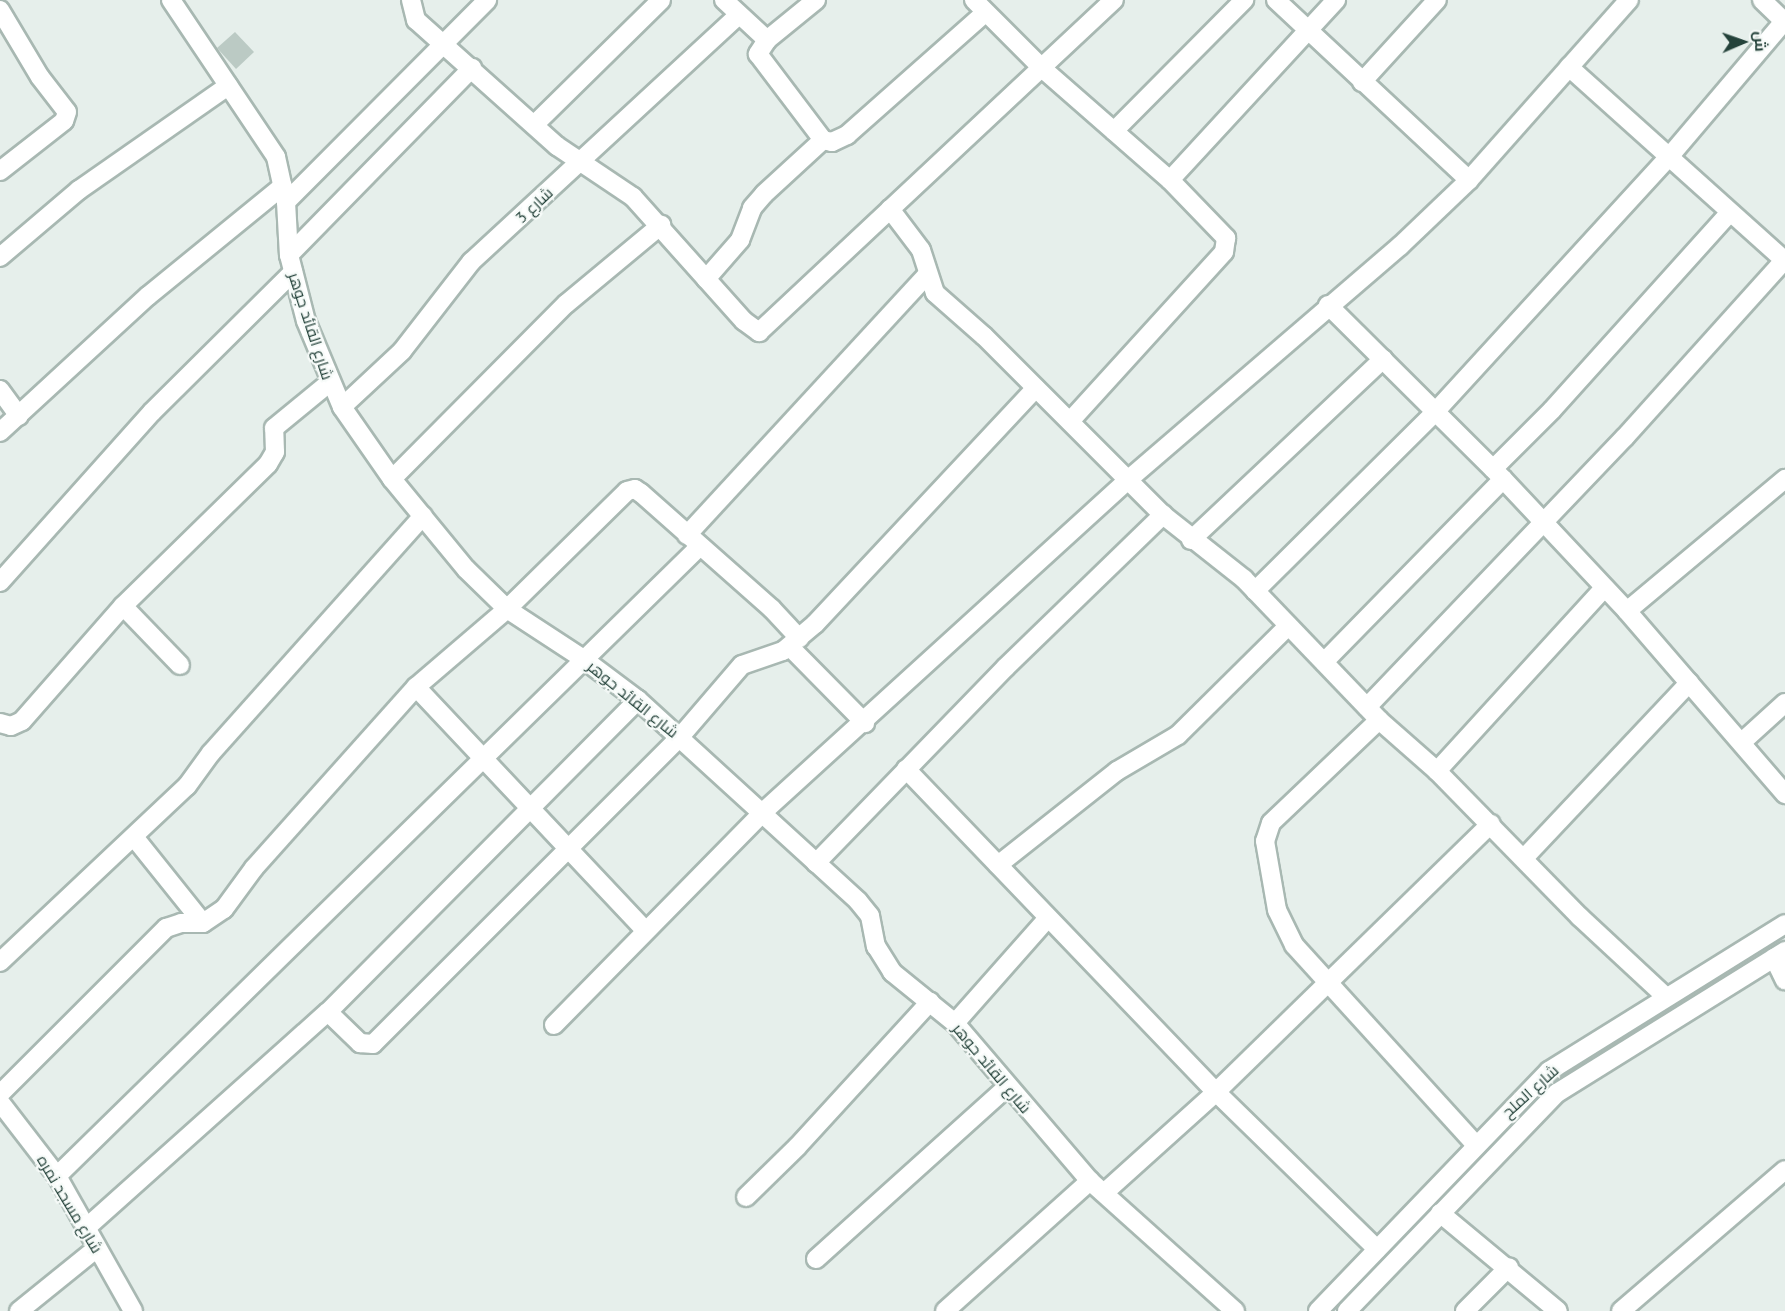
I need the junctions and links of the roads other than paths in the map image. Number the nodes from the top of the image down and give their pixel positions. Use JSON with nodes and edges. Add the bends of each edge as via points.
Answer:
{"nodes":[{"id":1,"x":171,"y":0,"type":"edge"},
{"id":2,"x":411,"y":0,"type":"edge"},
{"id":3,"x":487,"y":0,"type":"edge"},
{"id":4,"x":661,"y":0,"type":"edge"},
{"id":5,"x":724,"y":0,"type":"edge"},
{"id":6,"x":816,"y":0,"type":"edge"},
{"id":7,"x":1114,"y":0,"type":"edge"},
{"id":8,"x":1244,"y":0,"type":"edge"},
{"id":9,"x":1276,"y":0,"type":"edge"},
{"id":10,"x":1336,"y":0,"type":"edge"},
{"id":11,"x":1437,"y":0,"type":"edge"},
{"id":12,"x":1629,"y":0,"type":"edge"},
{"id":13,"x":1762,"y":0,"type":"edge"},
{"id":14,"x":979,"y":7,"type":"edge"},
{"id":15,"x":0,"y":10,"type":"edge"},
{"id":16,"x":739,"y":15,"type":"junction"},
{"id":17,"x":1785,"y":21,"type":"edge"},
{"id":18,"x":1309,"y":30,"type":"junction"},
{"id":19,"x":767,"y":40,"type":"junction"},
{"id":20,"x":442,"y":42,"type":"junction"},
{"id":21,"x":1569,"y":67,"type":"junction"},
{"id":22,"x":472,"y":68,"type":"junction"},
{"id":23,"x":1043,"y":69,"type":"junction"},
{"id":24,"x":1362,"y":81,"type":"junction"},
{"id":25,"x":228,"y":86,"type":"junction"},
{"id":26,"x":534,"y":125,"type":"junction"},
{"id":27,"x":1114,"y":131,"type":"junction"},
{"id":28,"x":823,"y":140,"type":"junction"},
{"id":29,"x":1669,"y":157,"type":"junction"},
{"id":30,"x":579,"y":163,"type":"junction"},
{"id":31,"x":0,"y":171,"type":"edge"},
{"id":32,"x":1170,"y":180,"type":"junction"},
{"id":33,"x":1469,"y":180,"type":"junction"},
{"id":34,"x":285,"y":194,"type":"junction"},
{"id":35,"x":890,"y":209,"type":"junction"},
{"id":36,"x":1730,"y":212,"type":"junction"},
{"id":37,"x":661,"y":225,"type":"junction"},
{"id":38,"x":0,"y":257,"type":"edge"},
{"id":39,"x":1784,"y":259,"type":"edge"},
{"id":40,"x":291,"y":264,"type":"junction"},
{"id":41,"x":927,"y":275,"type":"junction"},
{"id":42,"x":706,"y":279,"type":"junction"},
{"id":43,"x":1328,"y":305,"type":"junction"},
{"id":44,"x":1383,"y":358,"type":"junction"},
{"id":45,"x":329,"y":383,"type":"junction"},
{"id":46,"x":1036,"y":388,"type":"junction"},
{"id":47,"x":0,"y":390,"type":"edge"},
{"id":48,"x":342,"y":407,"type":"junction"},
{"id":49,"x":1436,"y":411,"type":"junction"},
{"id":50,"x":19,"y":416,"type":"junction"},
{"id":51,"x":1070,"y":421,"type":"junction"},
{"id":52,"x":0,"y":432,"type":"edge"},
{"id":53,"x":1498,"y":474,"type":"junction"},
{"id":54,"x":392,"y":479,"type":"junction"},
{"id":55,"x":1129,"y":479,"type":"junction"},
{"id":56,"x":1785,"y":479,"type":"edge"},
{"id":57,"x":1163,"y":515,"type":"junction"},
{"id":58,"x":423,"y":516,"type":"junction"},
{"id":59,"x":1544,"y":523,"type":"junction"},
{"id":60,"x":1191,"y":540,"type":"junction"},
{"id":61,"x":693,"y":541,"type":"junction"},
{"id":62,"x":0,"y":582,"type":"edge"},
{"id":63,"x":1603,"y":589,"type":"junction"},
{"id":64,"x":1256,"y":591,"type":"junction"},
{"id":65,"x":123,"y":606,"type":"junction"},
{"id":66,"x":507,"y":609,"type":"junction"},
{"id":67,"x":1627,"y":611,"type":"junction"},
{"id":68,"x":1288,"y":626,"type":"junction"},
{"id":69,"x":795,"y":642,"type":"junction"},
{"id":70,"x":582,"y":658,"type":"junction"},
{"id":71,"x":1324,"y":662,"type":"junction"},
{"id":72,"x":180,"y":665,"type":"dead end"},
{"id":73,"x":1689,"y":683,"type":"junction"},
{"id":74,"x":416,"y":687,"type":"junction"},
{"id":75,"x":638,"y":700,"type":"junction"},
{"id":76,"x":1785,"y":703,"type":"edge"},
{"id":77,"x":1373,"y":714,"type":"junction"},
{"id":78,"x":0,"y":723,"type":"edge"},
{"id":79,"x":865,"y":723,"type":"junction"},
{"id":80,"x":680,"y":737,"type":"junction"},
{"id":81,"x":1742,"y":742,"type":"junction"},
{"id":82,"x":484,"y":756,"type":"junction"},
{"id":83,"x":906,"y":769,"type":"junction"},
{"id":84,"x":1437,"y":771,"type":"junction"},
{"id":85,"x":1785,"y":794,"type":"edge"},
{"id":86,"x":531,"y":806,"type":"junction"},
{"id":87,"x":762,"y":813,"type":"junction"},
{"id":88,"x":1491,"y":824,"type":"junction"},
{"id":89,"x":134,"y":837,"type":"junction"},
{"id":90,"x":569,"y":848,"type":"junction"},
{"id":91,"x":1524,"y":858,"type":"junction"},
{"id":92,"x":816,"y":863,"type":"junction"},
{"id":93,"x":998,"y":866,"type":"junction"},
{"id":94,"x":1048,"y":918,"type":"junction"},
{"id":95,"x":203,"y":923,"type":"junction"},
{"id":96,"x":1785,"y":924,"type":"edge"},
{"id":97,"x":646,"y":931,"type":"junction"},
{"id":98,"x":1780,"y":954,"type":"edge"},
{"id":99,"x":0,"y":962,"type":"edge"},
{"id":100,"x":1785,"y":981,"type":"edge"},
{"id":101,"x":1328,"y":983,"type":"junction"},
{"id":102,"x":1666,"y":997,"type":"junction"},
{"id":103,"x":930,"y":1002,"type":"junction"},
{"id":104,"x":328,"y":1012,"type":"junction"},
{"id":105,"x":955,"y":1023,"type":"junction"},
{"id":106,"x":554,"y":1025,"type":"dead end"},
{"id":107,"x":1008,"y":1086,"type":"junction"},
{"id":108,"x":1216,"y":1092,"type":"junction"},
{"id":109,"x":0,"y":1094,"type":"edge"},
{"id":110,"x":0,"y":1102,"type":"edge"},
{"id":111,"x":1475,"y":1144,"type":"junction"},
{"id":112,"x":1785,"y":1170,"type":"edge"},
{"id":113,"x":57,"y":1176,"type":"junction"},
{"id":114,"x":1097,"y":1187,"type":"junction"},
{"id":115,"x":746,"y":1197,"type":"dead end"},
{"id":116,"x":1440,"y":1213,"type":"junction"},
{"id":117,"x":86,"y":1228,"type":"junction"},
{"id":118,"x":97,"y":1248,"type":"junction"},
{"id":119,"x":1377,"y":1249,"type":"junction"},
{"id":120,"x":816,"y":1259,"type":"dead end"},
{"id":121,"x":1509,"y":1267,"type":"junction"},
{"id":122,"x":19,"y":1311,"type":"edge"},
{"id":123,"x":133,"y":1311,"type":"edge"},
{"id":124,"x":945,"y":1311,"type":"edge"},
{"id":125,"x":1235,"y":1311,"type":"edge"},
{"id":126,"x":1318,"y":1311,"type":"edge"},
{"id":127,"x":1347,"y":1311,"type":"edge"},
{"id":128,"x":1465,"y":1311,"type":"edge"},
{"id":129,"x":1558,"y":1311,"type":"edge"},
{"id":130,"x":1621,"y":1311,"type":"edge"}],
"edges":[{"from":1,"to":25,"type":"street","name":"شارع القائد جوهر"},
{"from":2,"to":20,"type":"street","via":[[416,20]]},
{"from":3,"to":20,"type":"street"},
{"from":4,"to":26,"type":"street"},
{"from":5,"to":16,"type":"street"},
{"from":6,"to":19,"type":"street"},
{"from":7,"to":23,"type":"street"},
{"from":8,"to":27,"type":"street"},
{"from":9,"to":18,"type":"street"},
{"from":10,"to":18,"type":"street"},
{"from":11,"to":24,"type":"street"},
{"from":12,"to":21,"type":"street"},
{"from":13,"to":17,"type":"street"},
{"from":14,"to":23,"type":"street"},
{"from":14,"to":28,"type":"street","via":[[847,135],[837,141]]},
{"from":15,"to":31,"type":"street","via":[[39,77],[67,112],[64,121]]},
{"from":16,"to":19,"type":"street"},
{"from":16,"to":30,"type":"street","name":"شارع 3"},
{"from":17,"to":29,"type":"street"},
{"from":18,"to":24,"type":"street"},
{"from":18,"to":32,"type":"street"},
{"from":19,"to":28,"type":"street","via":[[759,48],[759,57]]},
{"from":20,"to":22,"type":"street"},
{"from":20,"to":34,"type":"street"},
{"from":21,"to":29,"type":"street"},
{"from":21,"to":33,"type":"street"},
{"from":22,"to":26,"type":"street"},
{"from":22,"to":40,"type":"street"},
{"from":23,"to":27,"type":"street"},
{"from":23,"to":35,"type":"street"},
{"from":24,"to":33,"type":"street"},
{"from":25,"to":34,"type":"street","name":"شارع القائد جوهر","via":[[269,144]]},
{"from":25,"to":38,"type":"street","via":[[79,190]]},
{"from":26,"to":30,"type":"street"},
{"from":27,"to":32,"type":"street"},
{"from":28,"to":42,"type":"street","via":[[752,208],[740,240]]},
{"from":29,"to":36,"type":"street"},
{"from":29,"to":49,"type":"street"},
{"from":30,"to":37,"type":"street","via":[[612,179]]},
{"from":30,"to":48,"type":"street","name":"شارع 3","via":[[471,262],[402,351]]},
{"from":32,"to":51,"type":"street","via":[[1222,231],[1227,246]]},
{"from":33,"to":43,"type":"street","via":[[1400,246]]},
{"from":34,"to":40,"type":"street","name":"شارع القائد جوهر"},
{"from":34,"to":50,"type":"street","via":[[147,296]]},
{"from":35,"to":41,"type":"street","via":[[921,250]]},
{"from":35,"to":42,"type":"street","via":[[764,331],[751,328]]},
{"from":36,"to":39,"type":"street"},
{"from":36,"to":53,"type":"street"},
{"from":37,"to":42,"type":"street"},
{"from":37,"to":54,"type":"street","via":[[566,304]]},
{"from":39,"to":59,"type":"street"},
{"from":40,"to":45,"type":"street","name":"شارع القائد جوهر"},
{"from":40,"to":62,"type":"street"},
{"from":41,"to":46,"type":"street","via":[[935,293]]},
{"from":41,"to":61,"type":"street"},
{"from":43,"to":44,"type":"street"},
{"from":43,"to":55,"type":"street"},
{"from":44,"to":49,"type":"street"},
{"from":44,"to":60,"type":"street"},
{"from":45,"to":48,"type":"street","name":"شارع القائد جوهر"},
{"from":45,"to":65,"type":"street","via":[[273,428],[275,452],[268,464]]},
{"from":46,"to":51,"type":"street"},
{"from":46,"to":69,"type":"street"},
{"from":47,"to":50,"type":"street"},
{"from":48,"to":54,"type":"street","name":"شارع القائد جوهر"},
{"from":49,"to":53,"type":"street"},
{"from":49,"to":64,"type":"street"},
{"from":50,"to":52,"type":"street"},
{"from":51,"to":55,"type":"street"},
{"from":53,"to":59,"type":"street"},
{"from":53,"to":71,"type":"street"},
{"from":54,"to":58,"type":"street","name":"شارع القائد جوهر"},
{"from":55,"to":57,"type":"street"},
{"from":55,"to":79,"type":"street"},
{"from":56,"to":67,"type":"street"},
{"from":57,"to":60,"type":"street"},
{"from":57,"to":83,"type":"street"},
{"from":58,"to":66,"type":"street","name":"شارع القائد جوهر","via":[[466,569]]},
{"from":58,"to":89,"type":"street","via":[[211,753],[187,786]]},
{"from":59,"to":63,"type":"street"},
{"from":59,"to":77,"type":"street"},
{"from":60,"to":64,"type":"street","via":[[1221,559]]},
{"from":61,"to":66,"type":"street","via":[[630,489]]},
{"from":61,"to":69,"type":"street","via":[[772,609]]},
{"from":61,"to":70,"type":"street"},
{"from":63,"to":67,"type":"street"},
{"from":63,"to":84,"type":"street"},
{"from":64,"to":68,"type":"street"},
{"from":65,"to":72,"type":"street"},
{"from":65,"to":78,"type":"street","via":[[22,721],[11,726]]},
{"from":66,"to":70,"type":"street","name":"شارع القائد جوهر"},
{"from":66,"to":74,"type":"street"},
{"from":67,"to":73,"type":"street"},
{"from":68,"to":71,"type":"street"},
{"from":68,"to":93,"type":"street","via":[[1178,735],[1110,775]]},
{"from":69,"to":79,"type":"street"},
{"from":69,"to":80,"type":"street","via":[[742,665]]},
{"from":70,"to":75,"type":"street","name":"شارع القائد جوهر"},
{"from":70,"to":82,"type":"street"},
{"from":71,"to":77,"type":"street"},
{"from":73,"to":81,"type":"street"},
{"from":73,"to":91,"type":"street"},
{"from":74,"to":82,"type":"street"},
{"from":74,"to":95,"type":"street","via":[[254,868],[224,909]]},
{"from":75,"to":80,"type":"street","name":"شارع القائد جوهر"},
{"from":75,"to":86,"type":"street"},
{"from":76,"to":81,"type":"street"},
{"from":77,"to":84,"type":"street"},
{"from":77,"to":101,"type":"street","via":[[1275,817],[1265,842],[1277,910],[1294,945]]},
{"from":79,"to":87,"type":"street"},
{"from":80,"to":87,"type":"street","name":"شارع القائد جوهر"},
{"from":80,"to":90,"type":"street"},
{"from":81,"to":85,"type":"street"},
{"from":82,"to":86,"type":"street"},
{"from":82,"to":113,"type":"street"},
{"from":83,"to":92,"type":"street"},
{"from":83,"to":93,"type":"street"},
{"from":84,"to":88,"type":"street"},
{"from":86,"to":90,"type":"street"},
{"from":86,"to":104,"type":"street"},
{"from":87,"to":92,"type":"street","name":"شارع القائد جوهر"},
{"from":87,"to":97,"type":"street"},
{"from":88,"to":91,"type":"street"},
{"from":88,"to":101,"type":"street"},
{"from":89,"to":95,"type":"street"},
{"from":89,"to":99,"type":"street"},
{"from":90,"to":97,"type":"street"},
{"from":90,"to":104,"type":"street","via":[[373,1044],[360,1043]]},
{"from":91,"to":102,"type":"street"},
{"from":92,"to":103,"type":"street","name":"شارع القائد جوهر","via":[[865,909],[882,960]]},
{"from":93,"to":94,"type":"street"},
{"from":94,"to":105,"type":"street"},
{"from":94,"to":108,"type":"street"},
{"from":95,"to":109,"type":"street","via":[[166,928]]},
{"from":96,"to":102,"type":"street","name":"شارع الملح"},
{"from":97,"to":106,"type":"street"},
{"from":98,"to":100,"type":"street"},
{"from":98,"to":116,"type":"street","name":"شارع الملح","via":[[1557,1093]]},
{"from":101,"to":108,"type":"street"},
{"from":101,"to":111,"type":"street"},
{"from":102,"to":111,"type":"street","name":"شارع الملح","via":[[1549,1071]]},
{"from":103,"to":105,"type":"street","name":"شارع القائد جوهر"},
{"from":103,"to":115,"type":"street"},
{"from":104,"to":117,"type":"street"},
{"from":105,"to":107,"type":"street","name":"شارع القائد جوهر"},
{"from":107,"to":114,"type":"street","name":"شارع القائد جوهر"},
{"from":107,"to":120,"type":"street"},
{"from":108,"to":114,"type":"street"},
{"from":108,"to":119,"type":"street"},
{"from":110,"to":113,"type":"street","name":"شارع مسجد نمره"},
{"from":111,"to":119,"type":"street","name":"شارع الملح"},
{"from":112,"to":130,"type":"street"},
{"from":113,"to":117,"type":"street","name":"شارع مسجد نمره"},
{"from":114,"to":124,"type":"street"},
{"from":114,"to":125,"type":"street","name":"شارع القائد جوهر"},
{"from":116,"to":121,"type":"street"},
{"from":116,"to":127,"type":"street","name":"شارع الملح"},
{"from":117,"to":118,"type":"street","name":"شارع مسجد نمره"},
{"from":118,"to":122,"type":"street"},
{"from":118,"to":123,"type":"street","name":"شارع مسجد نمره"},
{"from":119,"to":126,"type":"street","name":"شارع الملح"},
{"from":121,"to":128,"type":"street"},
{"from":121,"to":129,"type":"street"}]}
